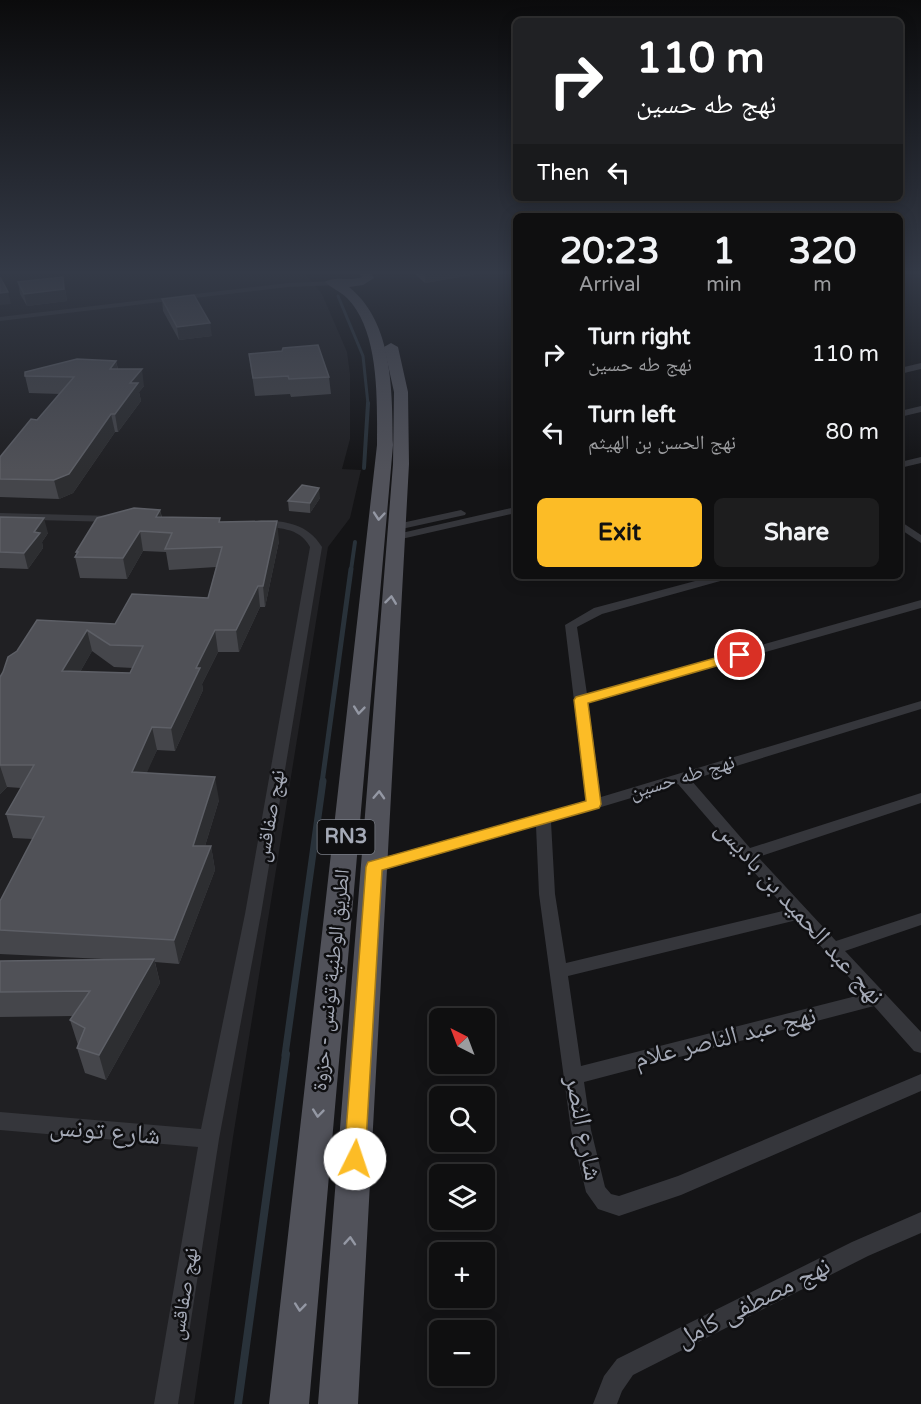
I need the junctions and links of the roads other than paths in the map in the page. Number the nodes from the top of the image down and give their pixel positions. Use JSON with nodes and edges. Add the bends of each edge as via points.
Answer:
{"nodes":[{"id":1,"x":373,"y":340,"type":"edge"},
{"id":2,"x":388,"y":340,"type":"edge"},
{"id":3,"x":921,"y":366,"type":"edge"},
{"id":4,"x":903,"y":370,"type":"edge"},
{"id":5,"x":921,"y":408,"type":"edge"},
{"id":6,"x":903,"y":413,"type":"edge"},
{"id":7,"x":921,"y":460,"type":"edge"},
{"id":8,"x":903,"y":464,"type":"edge"},
{"id":9,"x":513,"y":502,"type":"edge"},
{"id":10,"x":513,"y":511,"type":"edge"},
{"id":11,"x":0,"y":516,"type":"edge"},
{"id":12,"x":129,"y":520,"type":"edge"},
{"id":13,"x":244,"y":523,"type":"edge"},
{"id":14,"x":921,"y":524,"type":"edge"},
{"id":15,"x":903,"y":527,"type":"edge"},
{"id":16,"x":903,"y":528,"type":"edge"},
{"id":17,"x":397,"y":532,"type":"junction"},
{"id":18,"x":921,"y":540,"type":"edge"},
{"id":19,"x":716,"y":579,"type":"edge"},
{"id":20,"x":921,"y":604,"type":"edge"},
{"id":21,"x":581,"y":700,"type":"junction"},
{"id":22,"x":921,"y":705,"type":"edge"},
{"id":23,"x":681,"y":778,"type":"junction"},
{"id":24,"x":921,"y":798,"type":"edge"},
{"id":25,"x":594,"y":804,"type":"junction"},
{"id":26,"x":543,"y":818,"type":"junction"},
{"id":27,"x":747,"y":855,"type":"junction"},
{"id":28,"x":374,"y":867,"type":"junction"},
{"id":29,"x":801,"y":913,"type":"junction"},
{"id":30,"x":921,"y":919,"type":"edge"},
{"id":31,"x":834,"y":948,"type":"junction"},
{"id":32,"x":560,"y":971,"type":"junction"},
{"id":33,"x":877,"y":998,"type":"junction"},
{"id":34,"x":921,"y":1045,"type":"edge"},
{"id":35,"x":574,"y":1076,"type":"junction"},
{"id":36,"x":921,"y":1082,"type":"edge"},
{"id":37,"x":0,"y":1121,"type":"edge"},
{"id":38,"x":209,"y":1139,"type":"junction"},
{"id":39,"x":921,"y":1222,"type":"edge"},
{"id":40,"x":166,"y":1404,"type":"edge"},
{"id":41,"x":289,"y":1404,"type":"edge"},
{"id":42,"x":338,"y":1404,"type":"edge"},
{"id":43,"x":605,"y":1404,"type":"edge"}],
"edges":[{"from":1,"to":41,"type":"main road","name":"الطريق الوطنية تونس - حزوة","number":"RN3","one_way":true,"via":[[383,380],[385,445]]},
{"from":2,"to":17,"type":"main road","name":"الطريق الوطنية تونس - حزوة","number":"RN3","via":[[399,379],[402,417]]},
{"from":3,"to":4,"type":"street"},
{"from":5,"to":6,"type":"street"},
{"from":7,"to":8,"type":"street"},
{"from":9,"to":17,"type":"street"},
{"from":10,"to":17,"type":"street"},
{"from":11,"to":12,"type":"street"},
{"from":13,"to":38,"type":"street","name":"نهج صفاقس","via":[[290,526],[307,534],[316,547],[253,914]]},
{"from":14,"to":15,"type":"street"},
{"from":16,"to":18,"type":"street"},
{"from":28,"to":17,"type":"main road","name":"الطريق الوطنية تونس - حزوة","number":"RN3","one_way":true},
{"from":19,"to":21,"type":"street","via":[[598,611],[571,625]]},
{"from":20,"to":21,"type":"street"},
{"from":21,"to":25,"type":"street"},
{"from":22,"to":23,"type":"street","name":"نهج طه حسين"},
{"from":23,"to":25,"type":"street","name":"نهج طه حسين"},
{"from":23,"to":27,"type":"street","name":"نهج عبد الحميد بن باديس"},
{"from":24,"to":27,"type":"street"},
{"from":25,"to":26,"type":"street","name":"نهج طه حسين"},
{"from":26,"to":28,"type":"street","name":"نهج طه حسين"},
{"from":26,"to":32,"type":"street","name":"شارع النصر","via":[[548,894]]},
{"from":27,"to":29,"type":"street","name":"نهج عبد الحميد بن باديس"},
{"from":42,"to":28,"type":"main road","name":"الطريق الوطنية تونس - حزوة","number":"RN3","one_way":true},
{"from":29,"to":31,"type":"street","name":"نهج عبد الحميد بن باديس"},
{"from":29,"to":32,"type":"street"},
{"from":30,"to":31,"type":"street"},
{"from":31,"to":33,"type":"street","name":"نهج عبد الحميد بن باديس"},
{"from":32,"to":35,"type":"street","name":"شارع النصر"},
{"from":33,"to":34,"type":"street","name":"نهج عبد الحميد بن باديس"},
{"from":33,"to":35,"type":"street","name":"نهج عبد الناصر علام"},
{"from":35,"to":36,"type":"street","name":"شارع النصر","via":[[581,1130],[596,1192],[605,1202],[619,1206],[692,1180]]},
{"from":37,"to":38,"type":"street","name":"شارع تونس"},
{"from":38,"to":40,"type":"street","name":"نهج صفاقس"},
{"from":39,"to":43,"type":"street","name":"نهج مصطفى كامل","via":[[625,1367],[612,1384]]}]}
